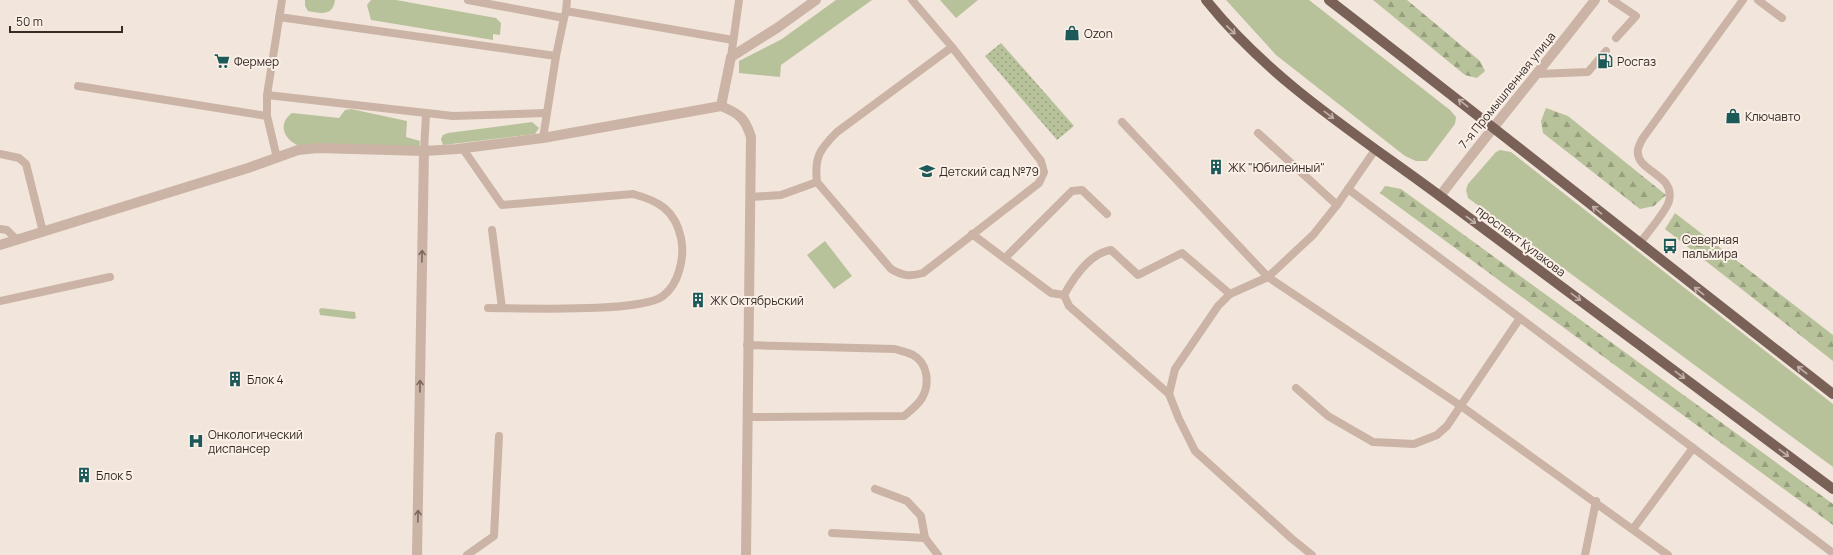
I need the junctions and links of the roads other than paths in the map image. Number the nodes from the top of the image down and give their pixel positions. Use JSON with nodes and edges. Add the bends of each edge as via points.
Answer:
{"nodes":[{"id":1,"x":282,"y":0,"type":"edge"},
{"id":2,"x":468,"y":0,"type":"edge"},
{"id":3,"x":568,"y":0,"type":"edge"},
{"id":4,"x":738,"y":0,"type":"edge"},
{"id":5,"x":816,"y":0,"type":"edge"},
{"id":6,"x":912,"y":0,"type":"edge"},
{"id":7,"x":1206,"y":0,"type":"edge"},
{"id":8,"x":1329,"y":0,"type":"edge"},
{"id":9,"x":1595,"y":0,"type":"edge"},
{"id":10,"x":1612,"y":0,"type":"edge"},
{"id":11,"x":1743,"y":0,"type":"edge"},
{"id":12,"x":1758,"y":0,"type":"edge"},
{"id":13,"x":565,"y":15,"type":"junction"},
{"id":14,"x":279,"y":16,"type":"junction"},
{"id":15,"x":1782,"y":18,"type":"dead end"},
{"id":16,"x":1616,"y":38,"type":"dead end"},
{"id":17,"x":733,"y":40,"type":"junction"},
{"id":18,"x":952,"y":47,"type":"junction"},
{"id":19,"x":1606,"y":51,"type":"dead end"},
{"id":20,"x":556,"y":56,"type":"junction"},
{"id":21,"x":732,"y":57,"type":"junction"},
{"id":22,"x":1537,"y":74,"type":"junction"},
{"id":23,"x":78,"y":86,"type":"dead end"},
{"id":24,"x":267,"y":95,"type":"junction"},
{"id":25,"x":722,"y":106,"type":"junction"},
{"id":26,"x":546,"y":113,"type":"junction"},
{"id":27,"x":426,"y":114,"type":"junction"},
{"id":28,"x":267,"y":116,"type":"junction"},
{"id":29,"x":1122,"y":122,"type":"dead end"},
{"id":30,"x":1493,"y":126,"type":"junction"},
{"id":31,"x":1258,"y":134,"type":"dead end"},
{"id":32,"x":543,"y":138,"type":"junction"},
{"id":33,"x":463,"y":149,"type":"junction"},
{"id":34,"x":1376,"y":150,"type":"junction"},
{"id":35,"x":424,"y":151,"type":"junction"},
{"id":36,"x":0,"y":154,"type":"edge"},
{"id":37,"x":277,"y":158,"type":"junction"},
{"id":38,"x":818,"y":182,"type":"junction"},
{"id":39,"x":1348,"y":189,"type":"junction"},
{"id":40,"x":1440,"y":196,"type":"junction"},
{"id":41,"x":751,"y":197,"type":"junction"},
{"id":42,"x":1337,"y":205,"type":"junction"},
{"id":43,"x":1107,"y":214,"type":"dead end"},
{"id":44,"x":0,"y":229,"type":"edge"},
{"id":45,"x":492,"y":230,"type":"dead end"},
{"id":46,"x":43,"y":232,"type":"junction"},
{"id":47,"x":972,"y":234,"type":"junction"},
{"id":48,"x":17,"y":240,"type":"junction"},
{"id":49,"x":1639,"y":244,"type":"junction"},
{"id":50,"x":0,"y":245,"type":"edge"},
{"id":51,"x":1005,"y":258,"type":"junction"},
{"id":52,"x":1268,"y":276,"type":"junction"},
{"id":53,"x":110,"y":277,"type":"dead end"},
{"id":54,"x":1230,"y":294,"type":"junction"},
{"id":55,"x":1064,"y":295,"type":"junction"},
{"id":56,"x":0,"y":301,"type":"edge"},
{"id":57,"x":488,"y":308,"type":"dead end"},
{"id":58,"x":502,"y":308,"type":"junction"},
{"id":59,"x":1520,"y":318,"type":"junction"},
{"id":60,"x":747,"y":345,"type":"junction"},
{"id":61,"x":1296,"y":388,"type":"dead end"},
{"id":62,"x":1169,"y":394,"type":"junction"},
{"id":63,"x":1833,"y":394,"type":"edge"},
{"id":64,"x":1461,"y":406,"type":"junction"},
{"id":65,"x":747,"y":417,"type":"junction"},
{"id":66,"x":499,"y":436,"type":"dead end"},
{"id":67,"x":1693,"y":448,"type":"junction"},
{"id":68,"x":875,"y":489,"type":"dead end"},
{"id":69,"x":1833,"y":489,"type":"edge"},
{"id":70,"x":1596,"y":501,"type":"junction"},
{"id":71,"x":1633,"y":529,"type":"junction"},
{"id":72,"x":832,"y":534,"type":"dead end"},
{"id":73,"x":925,"y":538,"type":"junction"},
{"id":74,"x":1833,"y":553,"type":"edge"},
{"id":75,"x":417,"y":555,"type":"edge"},
{"id":76,"x":467,"y":555,"type":"edge"},
{"id":77,"x":746,"y":555,"type":"edge"},
{"id":78,"x":938,"y":555,"type":"edge"},
{"id":79,"x":1312,"y":555,"type":"edge"},
{"id":80,"x":1585,"y":555,"type":"edge"},
{"id":81,"x":1668,"y":555,"type":"edge"}],
"edges":[{"from":1,"to":14,"type":"lane"},
{"from":2,"to":13,"type":"lane"},
{"from":3,"to":13,"type":"lane"},
{"from":4,"to":17,"type":"lane"},
{"from":5,"to":21,"type":"street"},
{"from":6,"to":18,"type":"lane"},
{"from":7,"to":34,"type":"main road","name":"проспект Кулакова","one_way":true,"via":[[1226,24],[1277,74]]},
{"from":30,"to":8,"type":"main road","one_way":true},
{"from":9,"to":22,"type":"street","name":"7-я Промышленная улица"},
{"from":10,"to":16,"type":"lane","via":[[1636,16]]},
{"from":11,"to":49,"type":"lane","via":[[1643,138],[1638,150],[1641,162],[1665,181],[1671,190],[1669,202]]},
{"from":12,"to":15,"type":"lane"},
{"from":13,"to":17,"type":"lane"},
{"from":13,"to":20,"type":"lane"},
{"from":14,"to":20,"type":"lane"},
{"from":14,"to":24,"type":"lane"},
{"from":17,"to":21,"type":"lane"},
{"from":18,"to":38,"type":"lane","via":[[824,145],[815,165]]},
{"from":18,"to":47,"type":"lane","via":[[1041,161],[1044,172],[1039,183]]},
{"from":19,"to":22,"type":"lane","via":[[1588,72]]},
{"from":20,"to":26,"type":"lane"},
{"from":21,"to":25,"type":"street"},
{"from":22,"to":30,"type":"street","name":"7-я Промышленная улица"},
{"from":23,"to":28,"type":"lane"},
{"from":24,"to":27,"type":"lane"},
{"from":24,"to":28,"type":"lane"},
{"from":25,"to":32,"type":"street"},
{"from":25,"to":41,"type":"street","via":[[737,112],[747,123],[751,137]]},
{"from":26,"to":27,"type":"lane","via":[[453,116]]},
{"from":26,"to":32,"type":"lane"},
{"from":27,"to":35,"type":"lane"},
{"from":28,"to":37,"type":"lane"},
{"from":29,"to":52,"type":"lane"},
{"from":30,"to":40,"type":"street","name":"7-я Промышленная улица"},
{"from":49,"to":30,"type":"main road","one_way":true},
{"from":31,"to":42,"type":"lane"},
{"from":32,"to":33,"type":"street"},
{"from":33,"to":35,"type":"street"},
{"from":33,"to":58,"type":"lane","via":[[502,205],[633,194],[652,199],[665,207],[676,222],[681,240],[676,281],[663,296],[646,303],[610,307]]},
{"from":34,"to":39,"type":"lane"},
{"from":34,"to":40,"type":"main road","name":"проспект Кулакова"},
{"from":35,"to":37,"type":"street","via":[[318,148],[298,150]]},
{"from":75,"to":35,"type":"street","one_way":true},
{"from":36,"to":46,"type":"lane","via":[[19,158],[26,164]]},
{"from":37,"to":46,"type":"street"},
{"from":38,"to":41,"type":"lane","via":[[781,194]]},
{"from":38,"to":47,"type":"lane","via":[[891,269],[901,275],[912,276],[923,272]]},
{"from":39,"to":42,"type":"lane"},
{"from":39,"to":59,"type":"lane"},
{"from":40,"to":69,"type":"main road","name":"проспект Кулакова","one_way":true},
{"from":41,"to":60,"type":"street"},
{"from":42,"to":52,"type":"lane","via":[[1313,235]]},
{"from":43,"to":51,"type":"lane","via":[[1082,190],[1072,191]]},
{"from":44,"to":48,"type":"lane","via":[[7,230]]},
{"from":45,"to":58,"type":"lane"},
{"from":46,"to":48,"type":"street"},
{"from":47,"to":51,"type":"lane"},
{"from":48,"to":50,"type":"street"},
{"from":63,"to":49,"type":"main road","one_way":true},
{"from":51,"to":55,"type":"lane","via":[[1051,293]]},
{"from":52,"to":54,"type":"lane"},
{"from":52,"to":64,"type":"lane"},
{"from":53,"to":56,"type":"lane"},
{"from":54,"to":55,"type":"lane","via":[[1182,253],[1138,275],[1112,250],[1100,252],[1073,279]]},
{"from":54,"to":62,"type":"lane","via":[[1218,306],[1175,369]]},
{"from":55,"to":62,"type":"lane","via":[[1069,306]]},
{"from":57,"to":58,"type":"lane"},
{"from":59,"to":64,"type":"lane"},
{"from":59,"to":67,"type":"lane"},
{"from":60,"to":65,"type":"street"},
{"from":60,"to":65,"type":"lane","via":[[895,349],[917,358],[925,369],[926,377],[922,397],[904,416]]},
{"from":61,"to":64,"type":"lane","via":[[1328,416],[1373,442],[1414,444],[1436,436],[1447,426]]},
{"from":62,"to":79,"type":"lane","via":[[1195,451]]},
{"from":64,"to":70,"type":"lane"},
{"from":65,"to":77,"type":"street"},
{"from":66,"to":76,"type":"lane","via":[[494,536]]},
{"from":67,"to":71,"type":"lane"},
{"from":67,"to":74,"type":"lane"},
{"from":68,"to":73,"type":"lane","via":[[907,501],[921,516]]},
{"from":70,"to":71,"type":"lane"},
{"from":70,"to":80,"type":"lane"},
{"from":71,"to":81,"type":"lane"},
{"from":72,"to":73,"type":"lane"},
{"from":73,"to":78,"type":"lane"}]}
